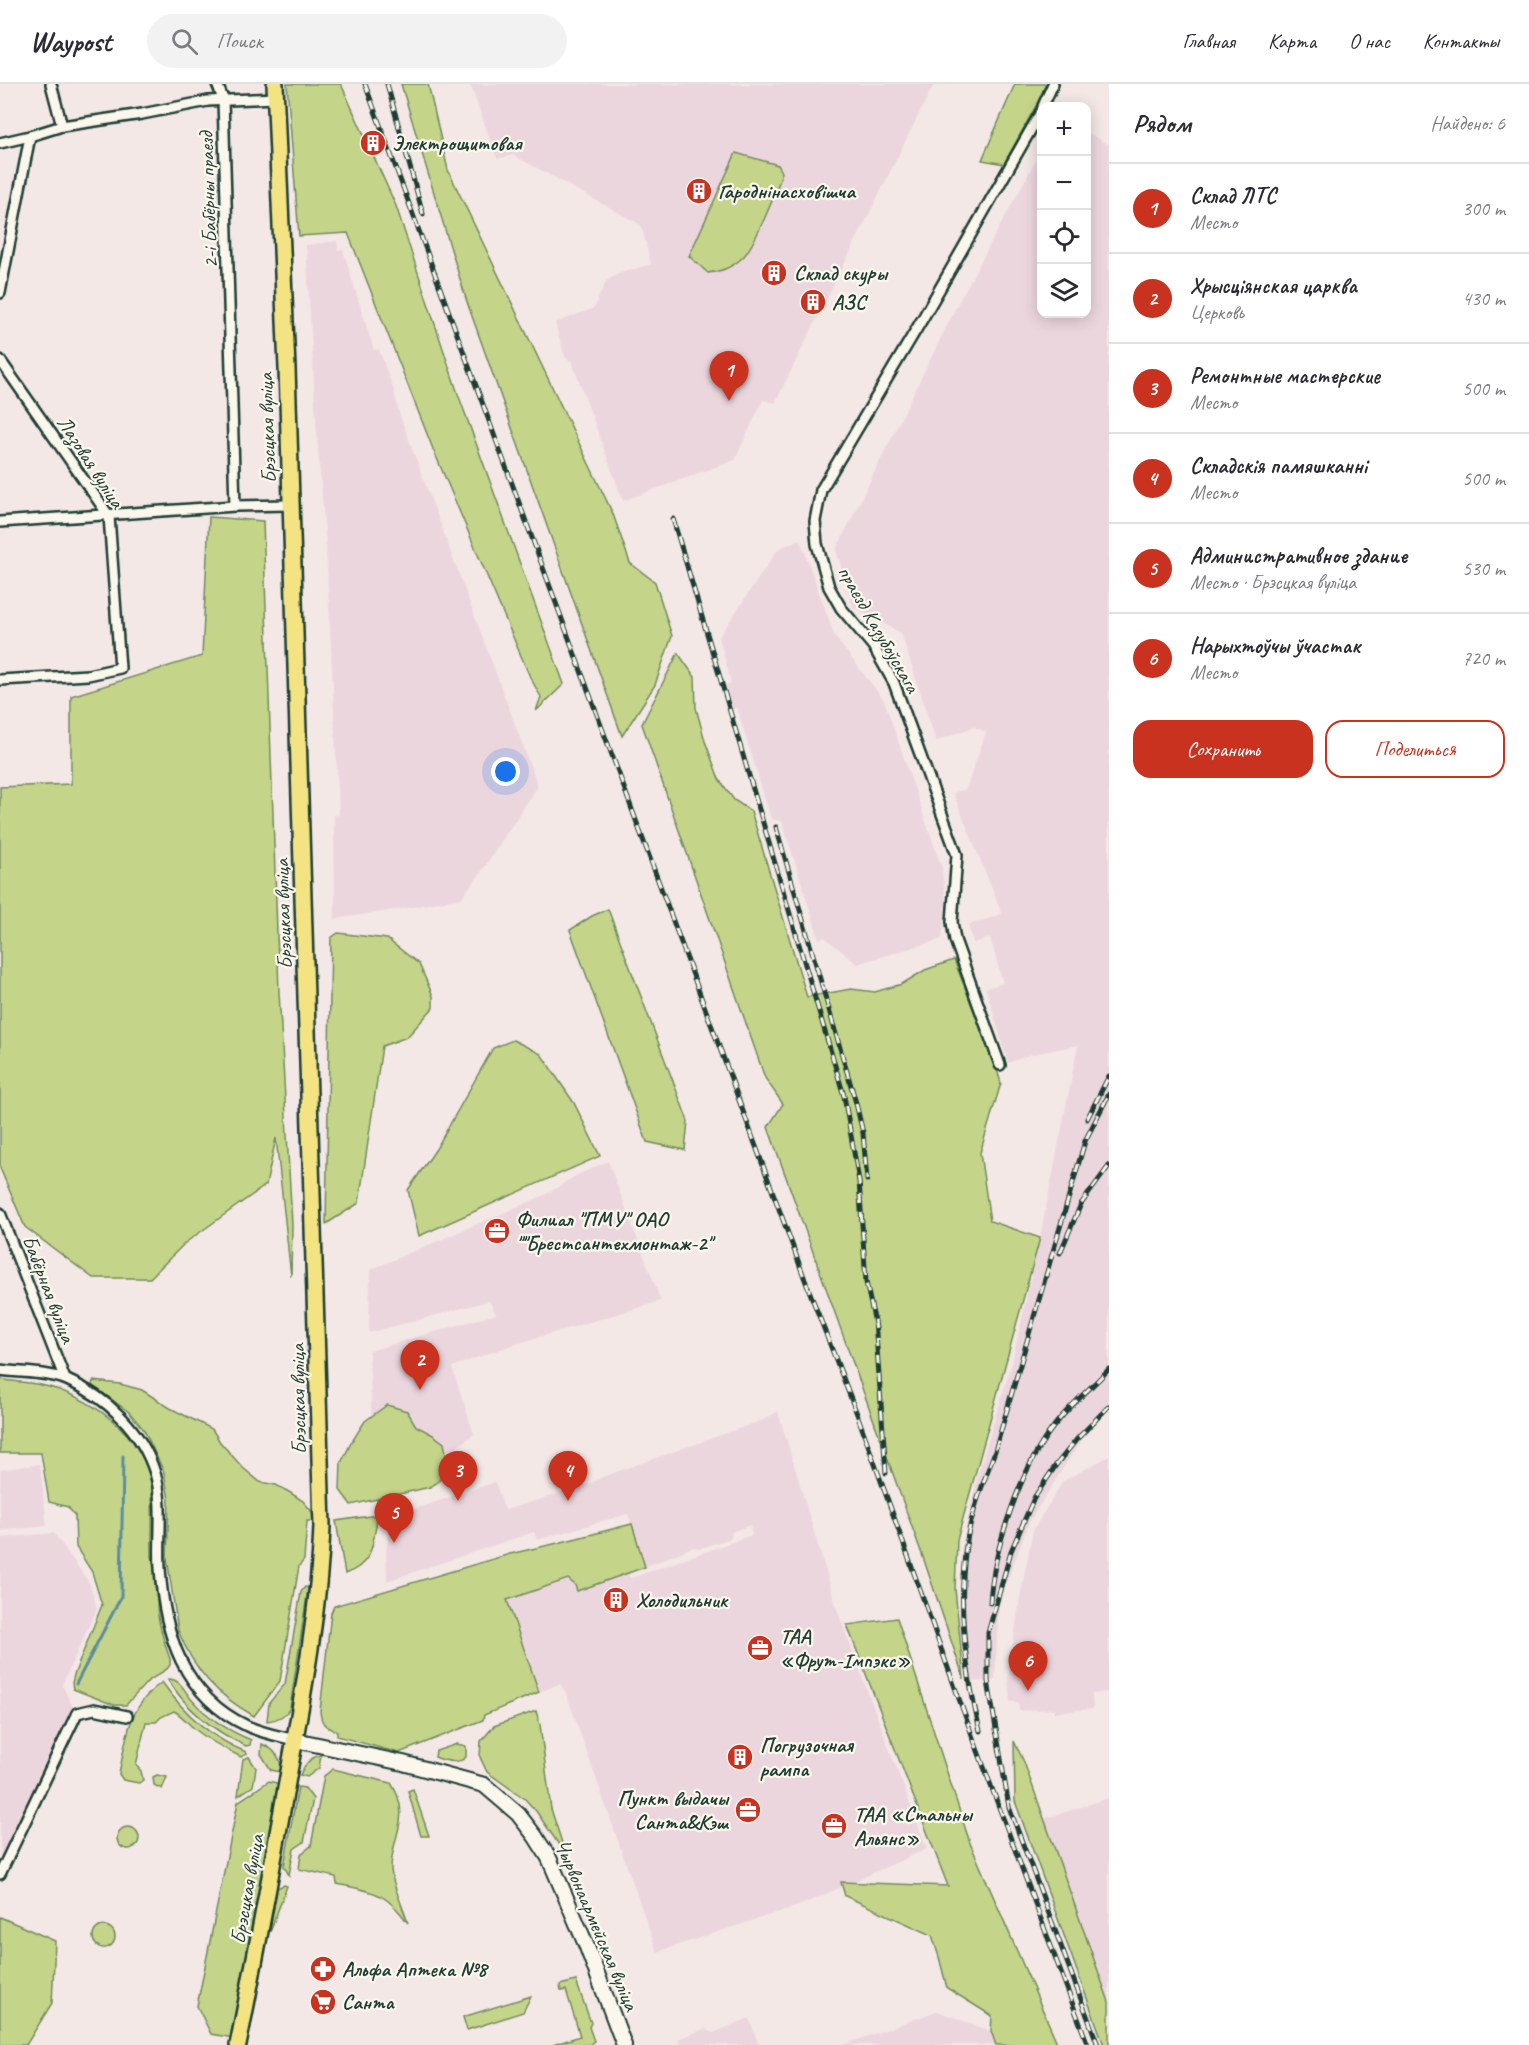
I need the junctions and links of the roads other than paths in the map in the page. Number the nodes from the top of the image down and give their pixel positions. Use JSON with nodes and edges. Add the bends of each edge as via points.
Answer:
{"nodes":[{"id":1,"x":51,"y":84,"type":"edge"},
{"id":2,"x":217,"y":84,"type":"edge"},
{"id":3,"x":1053,"y":84,"type":"edge"},
{"id":4,"x":275,"y":91,"type":"edge"},
{"id":5,"x":223,"y":99,"type":"junction"},
{"id":6,"x":1045,"y":102,"type":"edge"},
{"id":7,"x":1037,"y":117,"type":"edge"},
{"id":8,"x":62,"y":126,"type":"junction"},
{"id":9,"x":30,"y":136,"type":"junction"},
{"id":10,"x":0,"y":143,"type":"edge"},
{"id":11,"x":0,"y":293,"type":"edge"},
{"id":12,"x":0,"y":360,"type":"edge"},
{"id":13,"x":291,"y":505,"type":"junction"},
{"id":14,"x":235,"y":506,"type":"junction"},
{"id":15,"x":109,"y":516,"type":"junction"},
{"id":16,"x":0,"y":522,"type":"edge"},
{"id":17,"x":0,"y":680,"type":"edge"},
{"id":18,"x":1000,"y":1065,"type":"dead end"},
{"id":19,"x":0,"y":1213,"type":"edge"},
{"id":20,"x":0,"y":1370,"type":"edge"},
{"id":21,"x":65,"y":1379,"type":"junction"},
{"id":22,"x":127,"y":1716,"type":"dead end"},
{"id":23,"x":295,"y":1740,"type":"junction"},
{"id":24,"x":0,"y":1874,"type":"edge"},
{"id":25,"x":238,"y":2045,"type":"edge"},
{"id":26,"x":624,"y":2045,"type":"edge"}],
"edges":[{"from":1,"to":8,"type":"street"},
{"from":2,"to":5,"type":"street"},
{"from":3,"to":6,"type":"street","name":"праезд Казубоўскага"},
{"from":4,"to":5,"type":"street"},
{"from":4,"to":13,"type":"main road","name":"Брэсцкая вуліца"},
{"from":5,"to":8,"type":"street","name":"2-і Бабёрны праезд"},
{"from":5,"to":14,"type":"street","name":"2-і Бабёрны праезд"},
{"from":7,"to":18,"type":"street","name":"праезд Казубоўскага","via":[[821,490],[815,521],[829,587],[873,646],[894,683],[957,855],[952,922],[955,940]]},
{"from":8,"to":9,"type":"street"},
{"from":9,"to":10,"type":"street"},
{"from":9,"to":11,"type":"street"},
{"from":12,"to":15,"type":"street","name":"Лазовая вуліца"},
{"from":13,"to":14,"type":"street"},
{"from":13,"to":23,"type":"main road","name":"Брэсцкая вуліца","via":[[322,1526],[316,1601]]},
{"from":14,"to":15,"type":"street"},
{"from":15,"to":16,"type":"street"},
{"from":15,"to":17,"type":"street","name":"Лазовая вуліца","via":[[120,668],[88,675]]},
{"from":19,"to":21,"type":"street","name":"Бабёрная вуліца"},
{"from":20,"to":21,"type":"street"},
{"from":21,"to":23,"type":"street","via":[[93,1394],[124,1420],[143,1444],[155,1473],[165,1614],[186,1672],[226,1714],[261,1732]]},
{"from":22,"to":24,"type":"street","via":[[94,1709],[77,1713]]},
{"from":23,"to":25,"type":"main road","name":"Брэсцкая вуліца"},
{"from":23,"to":26,"type":"street","name":"Чырвонаармейская вуліца","via":[[484,1785],[518,1814],[549,1858]]}]}
